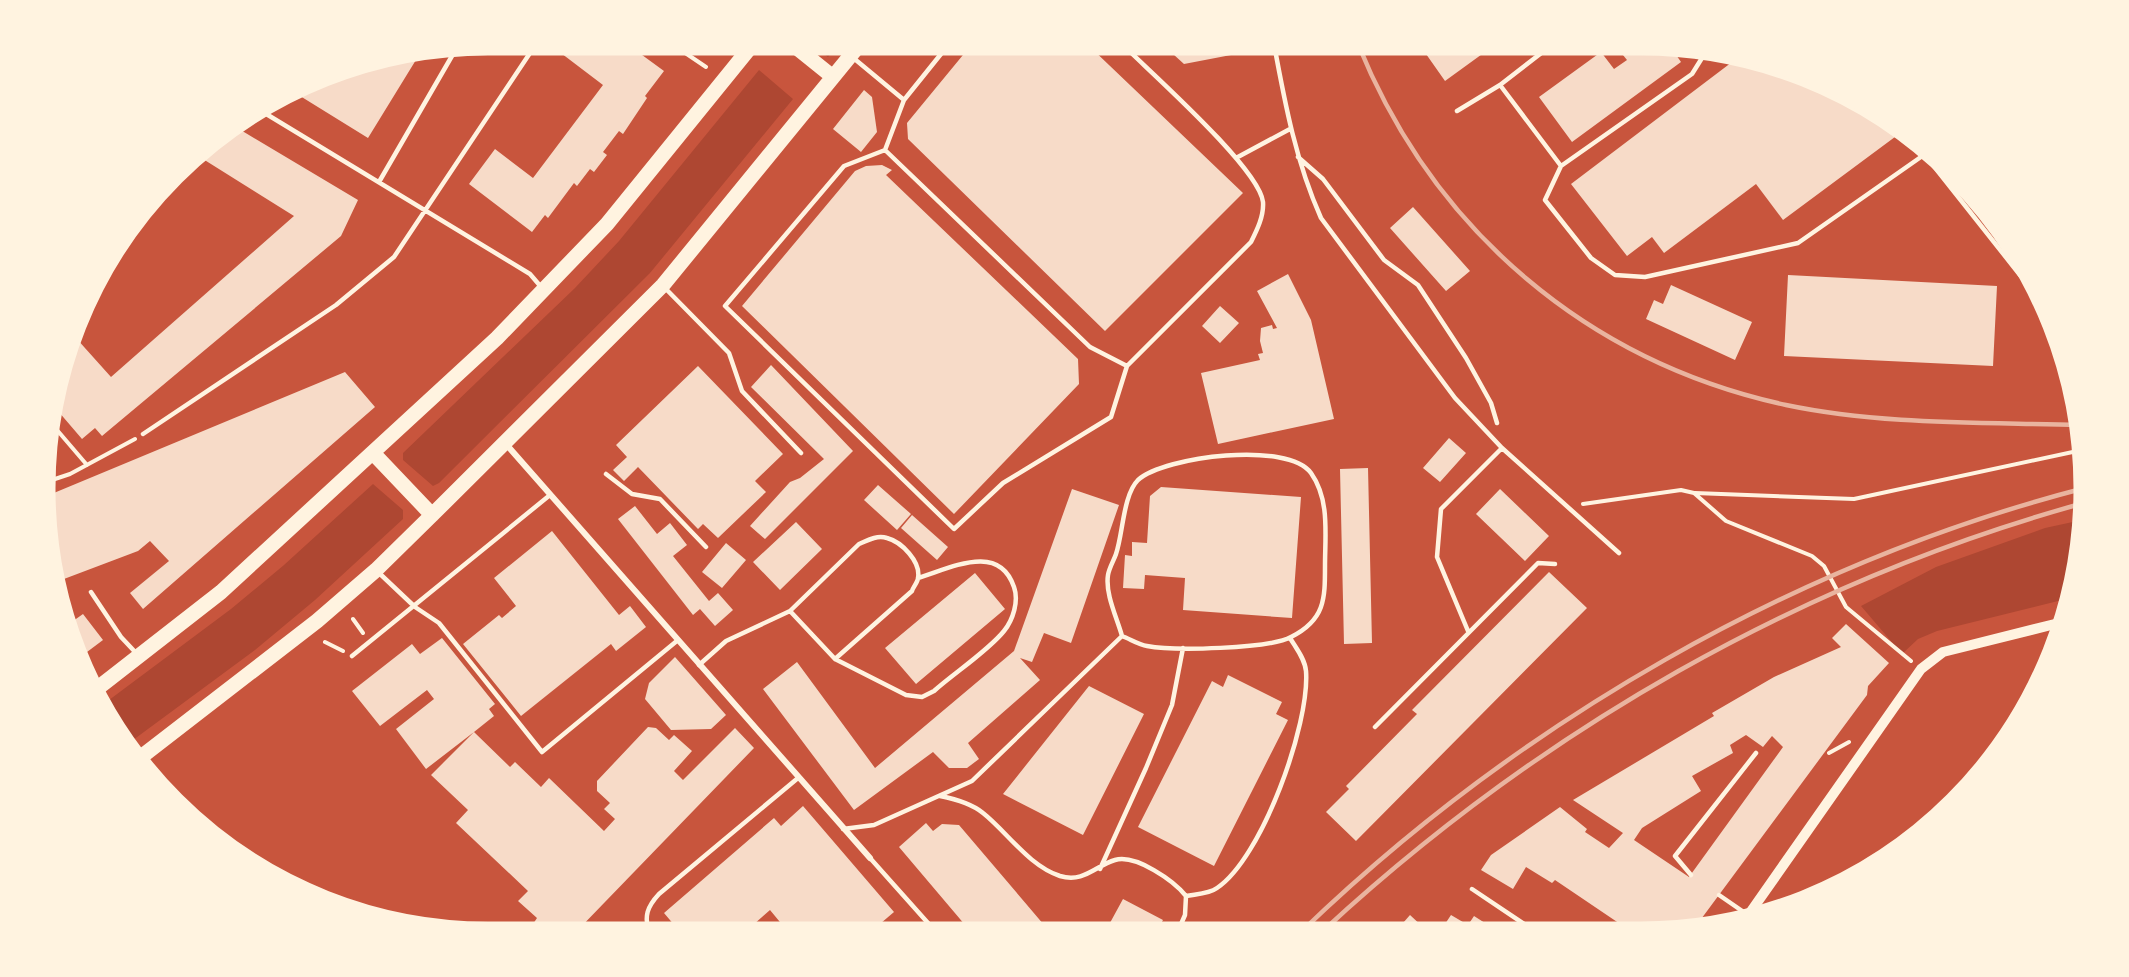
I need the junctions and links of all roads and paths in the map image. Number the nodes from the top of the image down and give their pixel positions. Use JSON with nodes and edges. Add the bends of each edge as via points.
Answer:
{"nodes":[{"id":1,"x":529,"y":54,"type":"edge"},
{"id":2,"x":687,"y":54,"type":"edge"},
{"id":3,"x":745,"y":54,"type":"edge"},
{"id":4,"x":804,"y":54,"type":"edge"},
{"id":5,"x":852,"y":54,"type":"edge"},
{"id":6,"x":859,"y":54,"type":"edge"},
{"id":7,"x":941,"y":54,"type":"edge"},
{"id":8,"x":1132,"y":54,"type":"edge"},
{"id":9,"x":1276,"y":54,"type":"edge"},
{"id":10,"x":1540,"y":54,"type":"edge"},
{"id":11,"x":452,"y":56,"type":"edge"},
{"id":12,"x":1702,"y":59,"type":"edge"},
{"id":13,"x":706,"y":67,"type":"dead end"},
{"id":14,"x":833,"y":77,"type":"junction"},
{"id":15,"x":1500,"y":85,"type":"junction"},
{"id":16,"x":904,"y":100,"type":"junction"},
{"id":17,"x":1457,"y":111,"type":"dead end"},
{"id":18,"x":267,"y":114,"type":"edge"},
{"id":19,"x":1290,"y":129,"type":"junction"},
{"id":20,"x":885,"y":150,"type":"junction"},
{"id":21,"x":1298,"y":157,"type":"junction"},
{"id":22,"x":1921,"y":157,"type":"edge"},
{"id":23,"x":1236,"y":158,"type":"junction"},
{"id":24,"x":1561,"y":166,"type":"junction"},
{"id":25,"x":379,"y":182,"type":"junction"},
{"id":26,"x":1950,"y":183,"type":"edge"},
{"id":27,"x":426,"y":211,"type":"junction"},
{"id":28,"x":2017,"y":271,"type":"edge"},
{"id":29,"x":663,"y":285,"type":"junction"},
{"id":30,"x":544,"y":290,"type":"junction"},
{"id":31,"x":1127,"y":366,"type":"junction"},
{"id":32,"x":1497,"y":423,"type":"dead end"},
{"id":33,"x":58,"y":431,"type":"edge"},
{"id":34,"x":143,"y":434,"type":"joint"},
{"id":35,"x":504,"y":443,"type":"junction"},
{"id":36,"x":1502,"y":448,"type":"junction"},
{"id":37,"x":2073,"y":452,"type":"edge"},
{"id":38,"x":801,"y":453,"type":"dead end"},
{"id":39,"x":374,"y":454,"type":"junction"},
{"id":40,"x":87,"y":465,"type":"junction"},
{"id":41,"x":606,"y":474,"type":"dead end"},
{"id":42,"x":54,"y":479,"type":"edge"},
{"id":43,"x":1694,"y":493,"type":"junction"},
{"id":44,"x":550,"y":495,"type":"junction"},
{"id":45,"x":1567,"y":506,"type":"junction"},
{"id":46,"x":432,"y":515,"type":"junction"},
{"id":47,"x":705,"y":547,"type":"dead end"},
{"id":48,"x":1619,"y":553,"type":"dead end"},
{"id":49,"x":1555,"y":564,"type":"dead end"},
{"id":50,"x":376,"y":570,"type":"junction"},
{"id":51,"x":918,"y":578,"type":"junction"},
{"id":52,"x":91,"y":592,"type":"dead end"},
{"id":53,"x":415,"y":607,"type":"junction"},
{"id":54,"x":790,"y":611,"type":"junction"},
{"id":55,"x":2053,"y":624,"type":"edge"},
{"id":56,"x":1468,"y":631,"type":"junction"},
{"id":57,"x":1122,"y":636,"type":"junction"},
{"id":58,"x":1290,"y":638,"type":"junction"},
{"id":59,"x":678,"y":640,"type":"junction"},
{"id":60,"x":325,"y":642,"type":"dead end"},
{"id":61,"x":1183,"y":648,"type":"junction"},
{"id":62,"x":139,"y":656,"type":"junction"},
{"id":63,"x":352,"y":656,"type":"joint"},
{"id":64,"x":835,"y":659,"type":"junction"},
{"id":65,"x":699,"y":664,"type":"junction"},
{"id":66,"x":1921,"y":669,"type":"junction"},
{"id":67,"x":101,"y":685,"type":"edge"},
{"id":68,"x":1375,"y":727,"type":"dead end"},
{"id":69,"x":1756,"y":753,"type":"dead end"},
{"id":70,"x":145,"y":754,"type":"edge"},
{"id":71,"x":798,"y":778,"type":"junction"},
{"id":72,"x":940,"y":796,"type":"junction"},
{"id":73,"x":843,"y":829,"type":"junction"},
{"id":74,"x":870,"y":858,"type":"joint"},
{"id":75,"x":1100,"y":869,"type":"junction"},
{"id":76,"x":1691,"y":874,"type":"dead end"},
{"id":77,"x":1472,"y":889,"type":"dead end"},
{"id":78,"x":1719,"y":895,"type":"dead end"},
{"id":79,"x":1186,"y":896,"type":"junction"},
{"id":80,"x":1754,"y":908,"type":"edge"},
{"id":81,"x":1741,"y":911,"type":"edge"},
{"id":82,"x":646,"y":923,"type":"edge"},
{"id":83,"x":928,"y":923,"type":"edge"},
{"id":84,"x":1182,"y":923,"type":"edge"},
{"id":85,"x":1523,"y":923,"type":"edge"}],
"edges":[{"from":1,"to":27,"type":"lane"},
{"from":2,"to":13,"type":"path"},
{"from":3,"to":30,"type":"main road","via":[[607,224]]},
{"from":4,"to":14,"type":"main road"},
{"from":5,"to":14,"type":"main road"},
{"from":6,"to":16,"type":"lane"},
{"from":7,"to":16,"type":"lane"},
{"from":8,"to":23,"type":"lane"},
{"from":9,"to":19,"type":"lane"},
{"from":10,"to":15,"type":"lane"},
{"from":11,"to":25,"type":"lane"},
{"from":12,"to":24,"type":"lane","via":[[1692,74]]},
{"from":14,"to":29,"type":"main road"},
{"from":15,"to":17,"type":"lane"},
{"from":15,"to":24,"type":"lane"},
{"from":16,"to":20,"type":"lane"},
{"from":18,"to":25,"type":"lane"},
{"from":19,"to":21,"type":"lane"},
{"from":19,"to":23,"type":"lane"},
{"from":20,"to":31,"type":"lane","via":[[1090,347]]},
{"from":20,"to":31,"type":"lane","via":[[844,166],[726,306],[954,529],[1003,483],[1111,417]]},
{"from":21,"to":32,"type":"lane","via":[[1323,179],[1384,260],[1418,285],[1466,358],[1491,403]]},
{"from":21,"to":36,"type":"lane","via":[[1321,218],[1455,398]]},
{"from":22,"to":24,"type":"lane","via":[[1798,243],[1646,277],[1615,275],[1591,258],[1545,200]]},
{"from":23,"to":31,"type":"lane","via":[[1257,185],[1263,202],[1260,223],[1251,242]]},
{"from":25,"to":27,"type":"lane"},
{"from":26,"to":28,"type":"lane"},
{"from":27,"to":30,"type":"lane","via":[[530,274]]},
{"from":27,"to":34,"type":"lane","via":[[394,257],[336,305]]},
{"from":29,"to":35,"type":"main road"},
{"from":29,"to":38,"type":"lane","via":[[729,353],[742,391]]},
{"from":30,"to":39,"type":"main road"},
{"from":33,"to":40,"type":"path"},
{"from":34,"to":40,"type":"path"},
{"from":35,"to":44,"type":"street"},
{"from":35,"to":46,"type":"main road"},
{"from":36,"to":45,"type":"lane"},
{"from":36,"to":56,"type":"lane","via":[[1441,509],[1437,557]]},
{"from":37,"to":43,"type":"path","via":[[1854,499]]},
{"from":39,"to":46,"type":"main road"},
{"from":39,"to":62,"type":"main road","via":[[221,592]]},
{"from":40,"to":42,"type":"path"},
{"from":41,"to":47,"type":"lane","via":[[632,494],[660,499]]},
{"from":43,"to":45,"type":"path","via":[[1681,490]]},
{"from":43,"to":66,"type":"path","via":[[1726,521],[1812,556],[1824,566],[1846,607]]},
{"from":44,"to":53,"type":"lane"},
{"from":44,"to":59,"type":"street"},
{"from":45,"to":48,"type":"lane"},
{"from":46,"to":50,"type":"main road"},
{"from":49,"to":56,"type":"lane","via":[[1538,563]]},
{"from":50,"to":53,"type":"lane"},
{"from":50,"to":70,"type":"main road","via":[[266,663]]},
{"from":51,"to":54,"type":"lane","via":[[915,560],[899,544],[873,537],[859,544]]},
{"from":51,"to":64,"type":"lane","via":[[912,591]]},
{"from":51,"to":64,"type":"lane","via":[[974,561],[995,563],[1010,574],[1016,592],[1014,613],[1004,630],[922,697],[906,695]]},
{"from":52,"to":62,"type":"lane"},
{"from":53,"to":59,"type":"lane","via":[[439,623],[542,752]]},
{"from":53,"to":63,"type":"lane"},
{"from":54,"to":64,"type":"lane"},
{"from":54,"to":65,"type":"lane","via":[[726,641]]},
{"from":55,"to":66,"type":"street","via":[[1943,652]]},
{"from":56,"to":68,"type":"lane"},
{"from":57,"to":58,"type":"lane","via":[[1108,574],[1132,490],[1139,480],[1164,468],[1205,458],[1255,453],[1288,460],[1310,471],[1323,494],[1325,594],[1320,614]]},
{"from":57,"to":61,"type":"lane","via":[[1146,646]]},
{"from":57,"to":72,"type":"lane","via":[[972,781]]},
{"from":58,"to":61,"type":"lane","via":[[1271,644]]},
{"from":58,"to":79,"type":"lane","via":[[1306,668],[1305,704],[1281,789],[1239,867],[1215,890]]},
{"from":59,"to":65,"type":"street"},
{"from":60,"to":63,"type":"path"},
{"from":61,"to":75,"type":"lane","via":[[1172,705]]},
{"from":62,"to":67,"type":"main road"},
{"from":65,"to":71,"type":"street"},
{"from":66,"to":80,"type":"street"},
{"from":69,"to":76,"type":"lane","via":[[1675,856]]},
{"from":71,"to":73,"type":"street"},
{"from":71,"to":82,"type":"lane","via":[[658,894],[649,905]]},
{"from":72,"to":73,"type":"lane","via":[[873,825]]},
{"from":72,"to":75,"type":"lane","via":[[981,811],[1033,860],[1059,876],[1078,879]]},
{"from":73,"to":74,"type":"street"},
{"from":74,"to":83,"type":"lane"},
{"from":75,"to":79,"type":"lane","via":[[1116,860],[1131,861],[1176,884]]},
{"from":77,"to":85,"type":"lane"},
{"from":78,"to":81,"type":"lane"},
{"from":79,"to":84,"type":"lane"}]}
